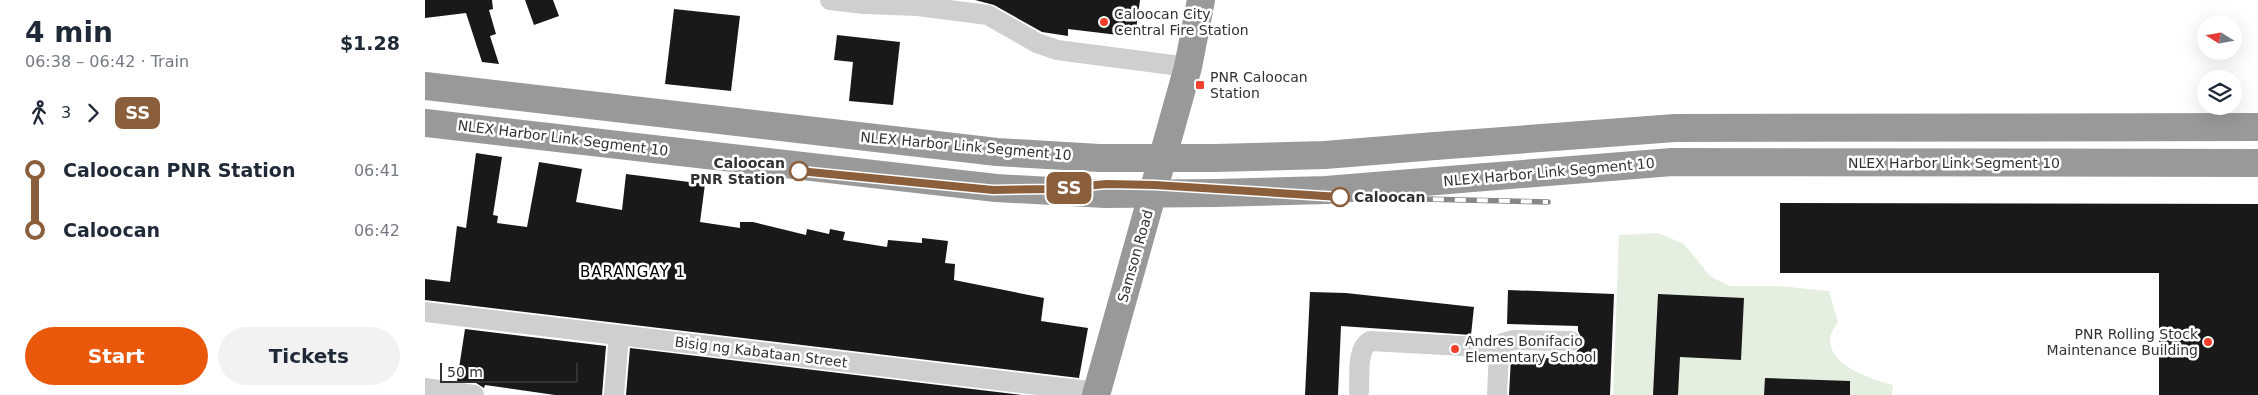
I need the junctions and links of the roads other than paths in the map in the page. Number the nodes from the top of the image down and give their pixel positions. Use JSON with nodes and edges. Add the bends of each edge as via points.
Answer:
{"nodes":[{"id":1,"x":830,"y":0,"type":"edge"},
{"id":2,"x":1201,"y":0,"type":"edge"},
{"id":3,"x":851,"y":1,"type":"edge"},
{"id":4,"x":1188,"y":67,"type":"junction"},
{"id":5,"x":425,"y":86,"type":"edge"},
{"id":6,"x":425,"y":122,"type":"edge"},
{"id":7,"x":2258,"y":127,"type":"edge"},
{"id":8,"x":2258,"y":163,"type":"edge"},
{"id":9,"x":425,"y":312,"type":"edge"},
{"id":10,"x":619,"y":335,"type":"junction"},
{"id":11,"x":1571,"y":341,"type":"dead end"},
{"id":12,"x":1500,"y":348,"type":"junction"},
{"id":13,"x":425,"y":388,"type":"edge"},
{"id":14,"x":1359,"y":391,"type":"dead end"},
{"id":15,"x":1096,"y":393,"type":"edge"},
{"id":16,"x":473,"y":395,"type":"edge"},
{"id":17,"x":614,"y":395,"type":"edge"},
{"id":18,"x":1497,"y":395,"type":"edge"}],
"edges":[{"from":1,"to":3,"type":"street"},
{"from":2,"to":4,"type":"highway","name":"Samson Road"},
{"from":3,"to":4,"type":"street","via":[[988,15],[1037,43],[1057,50]]},
{"from":4,"to":15,"type":"highway","name":"Samson Road"},
{"from":5,"to":7,"type":"highway","name":"NLEX Harbor Link Segment 10","bridge":true,"via":[[997,152],[1099,158],[1325,154],[1675,128]]},
{"from":6,"to":8,"type":"highway","name":"NLEX Harbor Link Segment 10","bridge":true,"via":[[996,188],[1105,194],[1326,190],[1672,162]]},
{"from":9,"to":10,"type":"street","name":"Bisig ng Kabataan Street"},
{"from":10,"to":15,"type":"street","name":"Bisig ng Kabataan Street"},
{"from":10,"to":17,"type":"street"},
{"from":11,"to":12,"type":"street","via":[[1508,340]]},
{"from":12,"to":14,"type":"street","via":[[1370,341],[1361,352]]},
{"from":12,"to":18,"type":"street"},
{"from":13,"to":16,"type":"street"}]}
